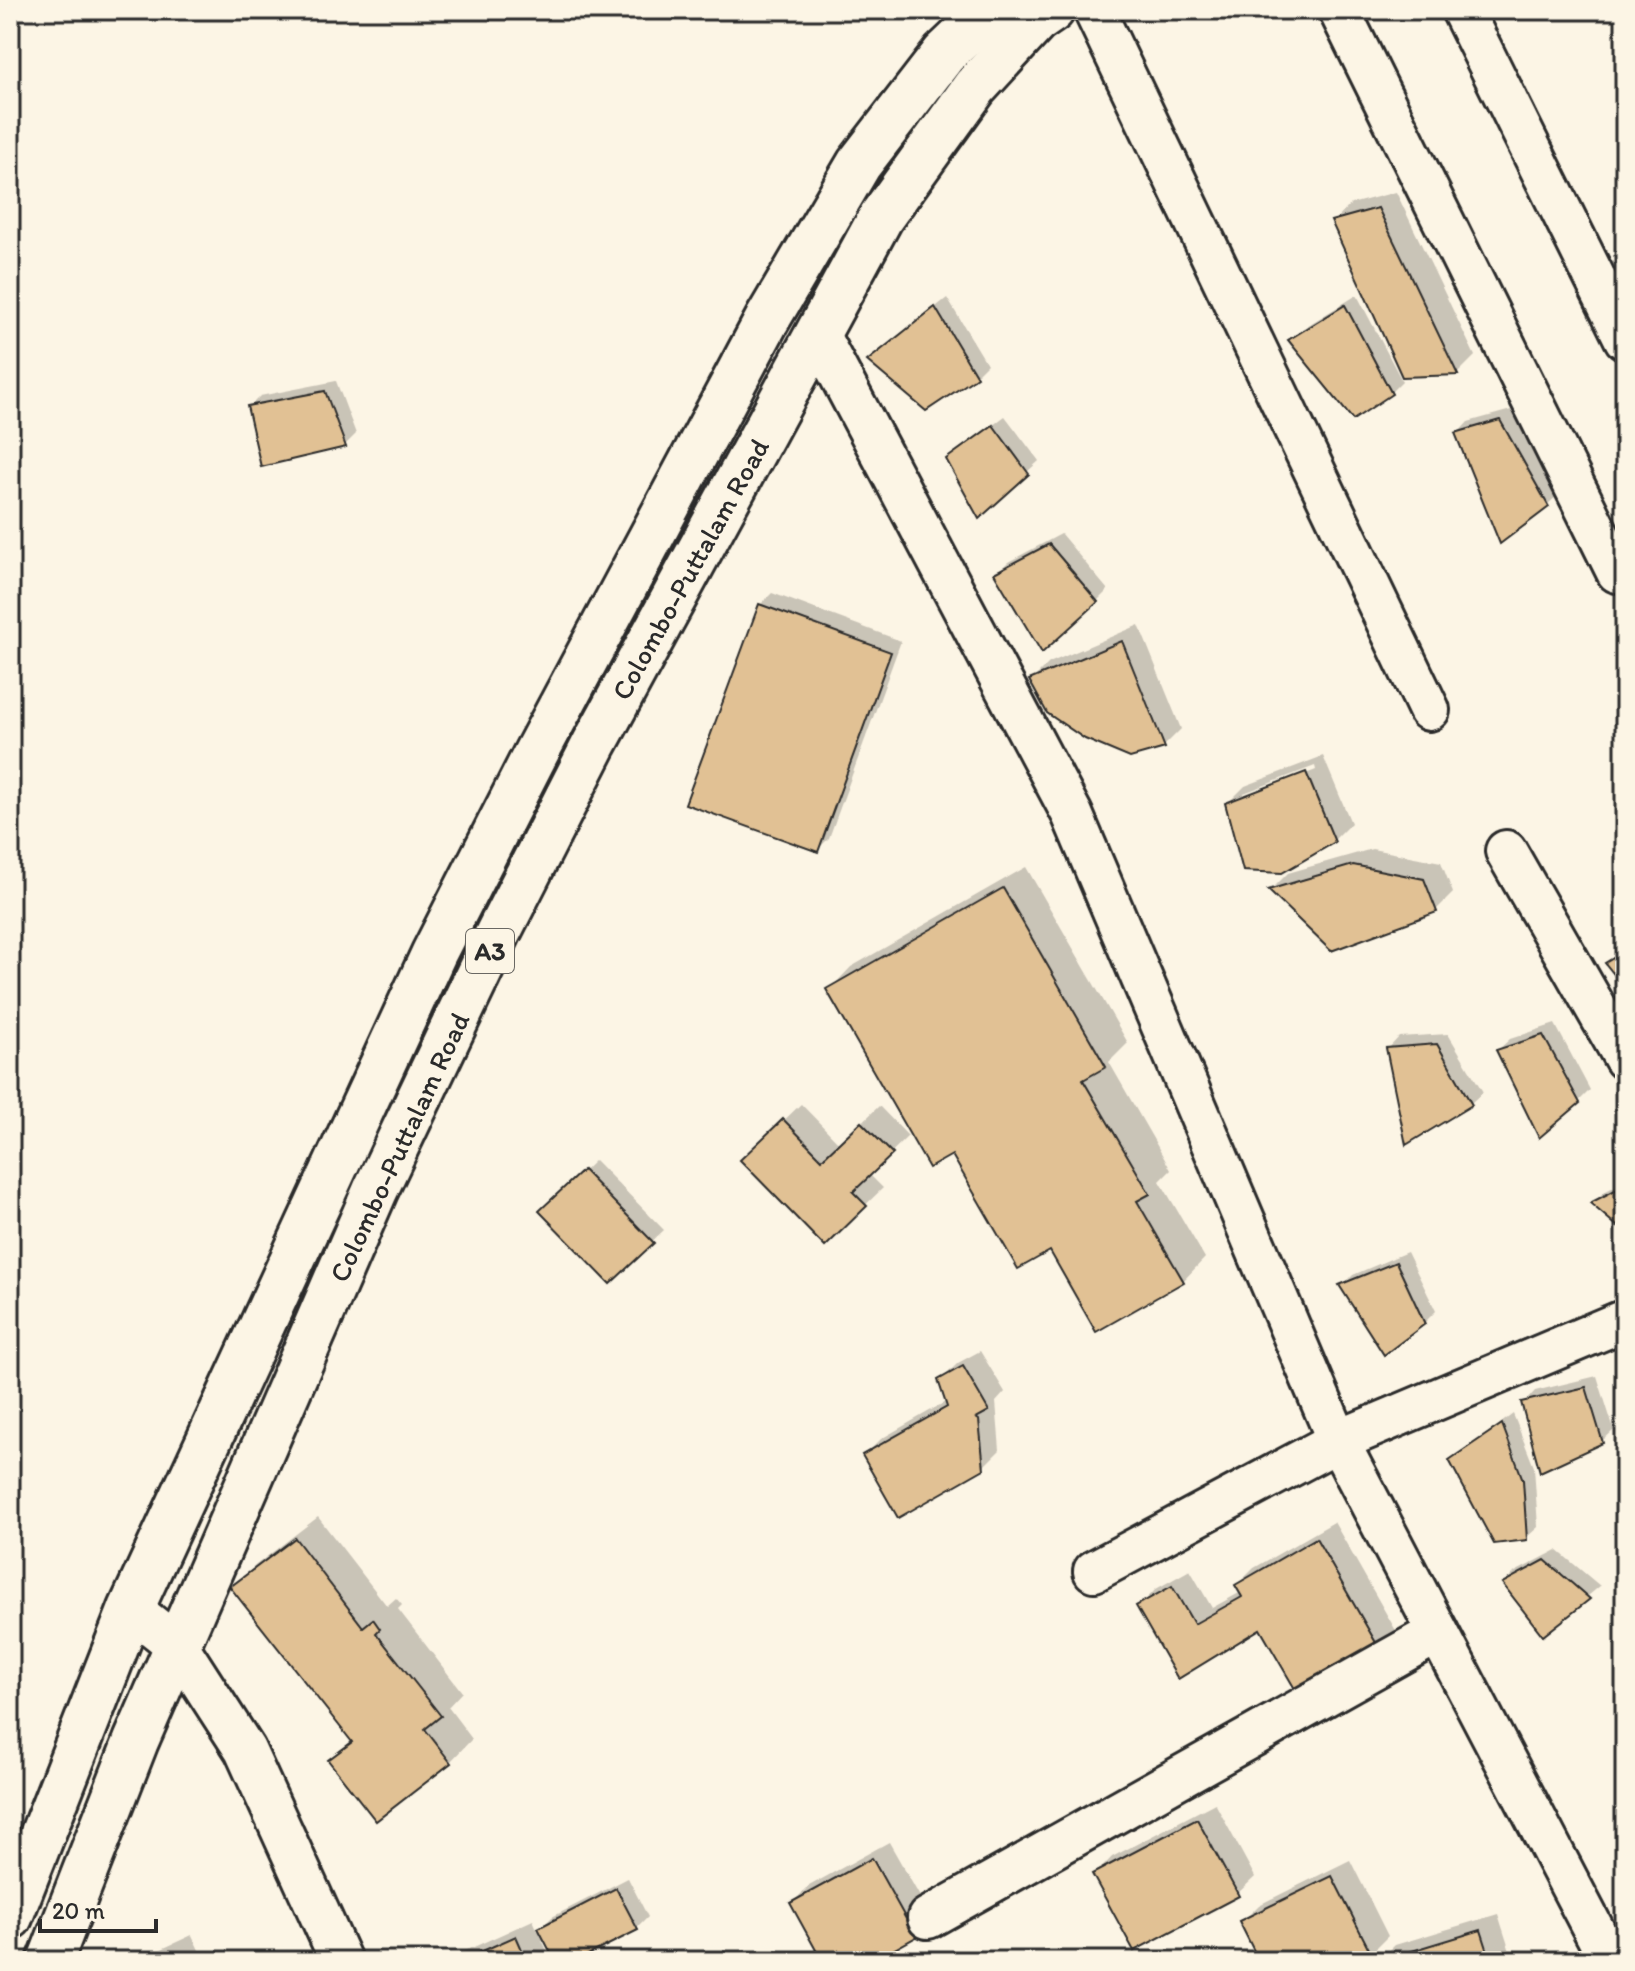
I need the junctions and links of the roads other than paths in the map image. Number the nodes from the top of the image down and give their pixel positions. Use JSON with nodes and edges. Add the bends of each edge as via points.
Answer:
{"nodes":[{"id":1,"x":990,"y":10,"type":"edge"},
{"id":2,"x":1094,"y":10,"type":"edge"},
{"id":3,"x":1339,"y":10,"type":"edge"},
{"id":4,"x":1462,"y":10,"type":"edge"},
{"id":5,"x":1049,"y":11,"type":"edge"},
{"id":6,"x":818,"y":334,"type":"junction"},
{"id":7,"x":1625,"y":339,"type":"edge"},
{"id":8,"x":1617,"y":572,"type":"dead end"},
{"id":9,"x":1429,"y":710,"type":"dead end"},
{"id":10,"x":1506,"y":851,"type":"dead end"},
{"id":11,"x":1625,"y":1059,"type":"edge"},
{"id":12,"x":1625,"y":1320,"type":"edge"},
{"id":13,"x":1338,"y":1441,"type":"junction"},
{"id":14,"x":1094,"y":1571,"type":"dead end"},
{"id":15,"x":131,"y":1609,"type":"junction"},
{"id":16,"x":1437,"y":1633,"type":"junction"},
{"id":17,"x":178,"y":1646,"type":"junction"},
{"id":18,"x":10,"y":1917,"type":"edge"},
{"id":19,"x":928,"y":1918,"type":"dead end"},
{"id":20,"x":50,"y":1961,"type":"edge"},
{"id":21,"x":341,"y":1961,"type":"edge"},
{"id":22,"x":1610,"y":1961,"type":"edge"}],
"edges":[{"from":1,"to":15,"type":"highway","name":"Colombo-Puttalam Road","number":"A3","via":[[944,54],[859,164],[664,511],[434,953]]},
{"from":2,"to":9,"type":"street"},
{"from":3,"to":8,"type":"street"},
{"from":4,"to":7,"type":"street"},
{"from":5,"to":6,"type":"highway","name":"Colombo-Puttalam Road","number":"A3","via":[[975,87],[881,217]]},
{"from":6,"to":13,"type":"street","via":[[1072,814]]},
{"from":6,"to":17,"type":"highway","name":"Colombo-Puttalam Road","number":"A3","via":[[498,933],[375,1191]]},
{"from":10,"to":11,"type":"street"},
{"from":12,"to":13,"type":"street"},
{"from":13,"to":14,"type":"street"},
{"from":13,"to":16,"type":"street"},
{"from":15,"to":17,"type":"street"},
{"from":15,"to":18,"type":"highway","name":"Colombo-Puttalam Road","number":"A3"},
{"from":16,"to":19,"type":"street"},
{"from":16,"to":22,"type":"street"},
{"from":17,"to":20,"type":"highway","name":"Colombo-Puttalam Road","number":"A3"},
{"from":17,"to":21,"type":"street","via":[[245,1750]]}]}
